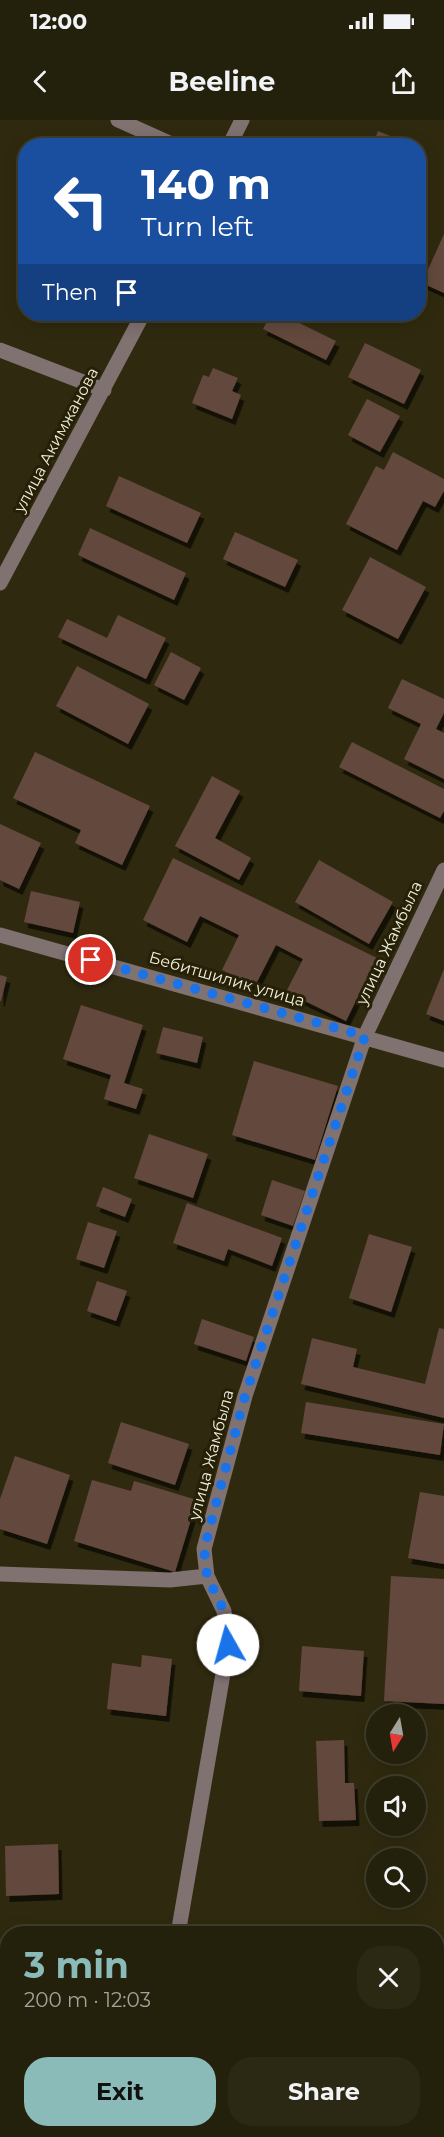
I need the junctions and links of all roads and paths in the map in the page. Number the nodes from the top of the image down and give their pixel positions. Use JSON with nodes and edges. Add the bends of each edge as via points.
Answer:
{"nodes":[{"id":1,"x":118,"y":120,"type":"edge"},
{"id":2,"x":242,"y":120,"type":"edge"},
{"id":3,"x":158,"y":138,"type":"edge"},
{"id":4,"x":233,"y":138,"type":"edge"},
{"id":5,"x":139,"y":321,"type":"edge"},
{"id":6,"x":0,"y":350,"type":"edge"},
{"id":7,"x":104,"y":390,"type":"junction"},
{"id":8,"x":0,"y":583,"type":"edge"},
{"id":9,"x":444,"y":870,"type":"edge"},
{"id":10,"x":0,"y":934,"type":"edge"},
{"id":11,"x":365,"y":1036,"type":"junction"},
{"id":12,"x":444,"y":1060,"type":"edge"},
{"id":13,"x":0,"y":1574,"type":"edge"},
{"id":14,"x":207,"y":1576,"type":"junction"},
{"id":15,"x":179,"y":1926,"type":"edge"}],
"edges":[{"from":1,"to":3,"type":"street"},
{"from":2,"to":4,"type":"street"},
{"from":5,"to":7,"type":"street","name":"улица Акимжанова"},
{"from":6,"to":7,"type":"street"},
{"from":7,"to":8,"type":"street","name":"улица Акимжанова"},
{"from":9,"to":11,"type":"street","name":"улица Жамбыла"},
{"from":10,"to":11,"type":"street","name":"Бебитшилик улица"},
{"from":11,"to":12,"type":"street","name":"Бебитшилик улица"},
{"from":11,"to":14,"type":"street","name":"улица Жамбыла","via":[[245,1396],[204,1549]]},
{"from":13,"to":14,"type":"street","via":[[170,1580]]},
{"from":14,"to":15,"type":"street","name":"улица Жамбыла","via":[[224,1611],[228,1645]]}]}
